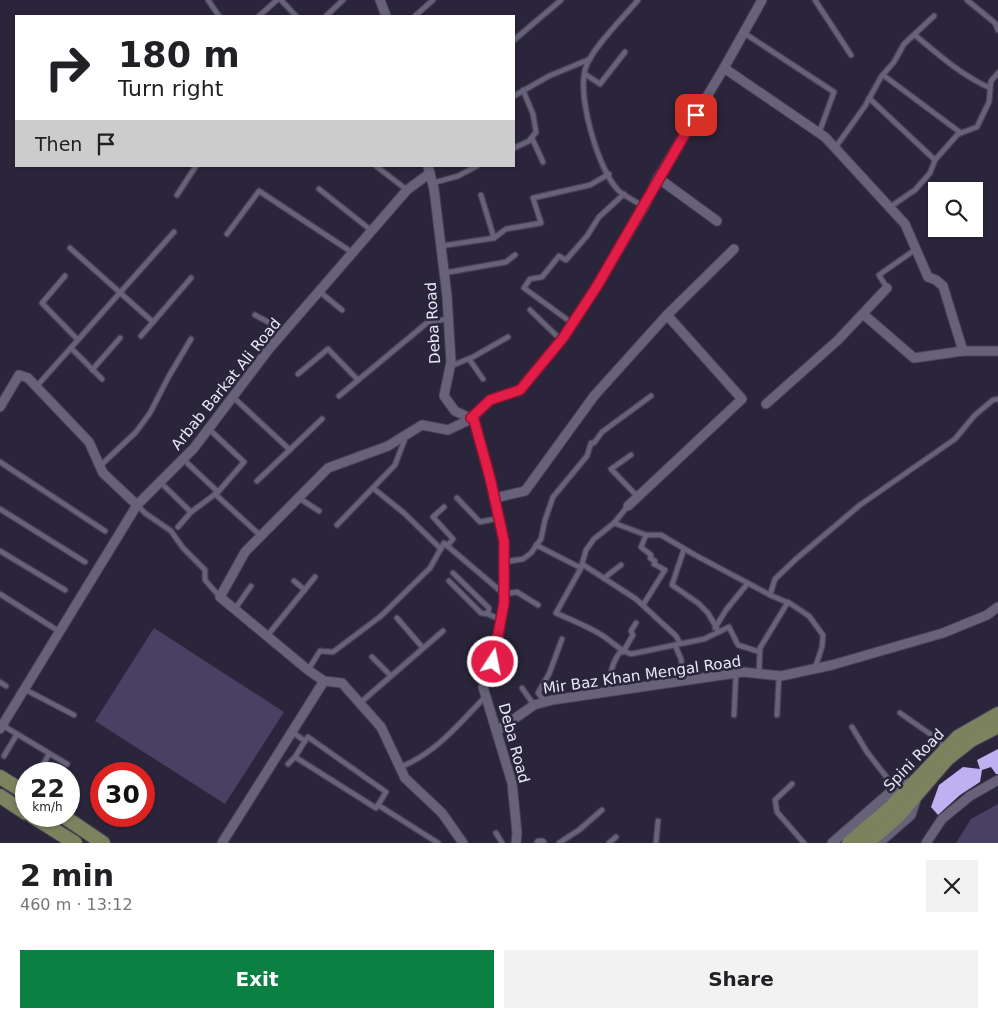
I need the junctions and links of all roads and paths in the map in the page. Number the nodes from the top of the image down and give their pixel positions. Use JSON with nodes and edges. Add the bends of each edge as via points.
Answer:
{"nodes":[{"id":1,"x":208,"y":0,"type":"edge"},
{"id":2,"x":277,"y":0,"type":"edge"},
{"id":3,"x":281,"y":0,"type":"edge"},
{"id":4,"x":343,"y":0,"type":"edge"},
{"id":5,"x":380,"y":0,"type":"edge"},
{"id":6,"x":433,"y":0,"type":"edge"},
{"id":7,"x":561,"y":0,"type":"edge"},
{"id":8,"x":628,"y":0,"type":"edge"},
{"id":9,"x":638,"y":0,"type":"edge"},
{"id":10,"x":762,"y":0,"type":"edge"},
{"id":11,"x":814,"y":0,"type":"edge"},
{"id":12,"x":969,"y":0,"type":"edge"},
{"id":13,"x":633,"y":6,"type":"junction"},
{"id":14,"x":218,"y":15,"type":"edge"},
{"id":15,"x":259,"y":15,"type":"edge"},
{"id":16,"x":295,"y":15,"type":"edge"},
{"id":17,"x":327,"y":15,"type":"edge"},
{"id":18,"x":384,"y":15,"type":"edge"},
{"id":19,"x":416,"y":15,"type":"edge"},
{"id":20,"x":934,"y":16,"type":"dead end"},
{"id":21,"x":998,"y":30,"type":"edge"},
{"id":22,"x":743,"y":32,"type":"junction"},
{"id":23,"x":915,"y":35,"type":"junction"},
{"id":24,"x":515,"y":39,"type":"edge"},
{"id":25,"x":625,"y":52,"type":"dead end"},
{"id":26,"x":851,"y":54,"type":"dead end"},
{"id":27,"x":590,"y":59,"type":"junction"},
{"id":28,"x":724,"y":68,"type":"junction"},
{"id":29,"x":998,"y":72,"type":"edge"},
{"id":30,"x":584,"y":74,"type":"junction"},
{"id":31,"x":883,"y":75,"type":"junction"},
{"id":32,"x":990,"y":88,"type":"junction"},
{"id":33,"x":523,"y":90,"type":"junction"},
{"id":34,"x":515,"y":95,"type":"edge"},
{"id":35,"x":869,"y":98,"type":"junction"},
{"id":36,"x":819,"y":133,"type":"junction"},
{"id":37,"x":961,"y":133,"type":"junction"},
{"id":38,"x":532,"y":138,"type":"junction"},
{"id":39,"x":515,"y":148,"type":"edge"},
{"id":40,"x":836,"y":148,"type":"junction"},
{"id":41,"x":936,"y":160,"type":"junction"},
{"id":42,"x":543,"y":162,"type":"dead end"},
{"id":43,"x":195,"y":167,"type":"edge"},
{"id":44,"x":377,"y":167,"type":"edge"},
{"id":45,"x":475,"y":167,"type":"edge"},
{"id":46,"x":429,"y":170,"type":"edge"},
{"id":47,"x":609,"y":174,"type":"junction"},
{"id":48,"x":658,"y":178,"type":"junction"},
{"id":49,"x":433,"y":183,"type":"junction"},
{"id":50,"x":319,"y":189,"type":"dead end"},
{"id":51,"x":407,"y":190,"type":"junction"},
{"id":52,"x":624,"y":194,"type":"junction"},
{"id":53,"x":177,"y":195,"type":"dead end"},
{"id":54,"x":481,"y":195,"type":"dead end"},
{"id":55,"x":644,"y":207,"type":"junction"},
{"id":56,"x":890,"y":207,"type":"junction"},
{"id":57,"x":717,"y":221,"type":"dead end"},
{"id":58,"x":372,"y":231,"type":"junction"},
{"id":59,"x":174,"y":232,"type":"dead end"},
{"id":60,"x":227,"y":234,"type":"dead end"},
{"id":61,"x":494,"y":238,"type":"junction"},
{"id":62,"x":441,"y":246,"type":"junction"},
{"id":63,"x":70,"y":248,"type":"dead end"},
{"id":64,"x":734,"y":249,"type":"dead end"},
{"id":65,"x":916,"y":249,"type":"junction"},
{"id":66,"x":354,"y":253,"type":"junction"},
{"id":67,"x":515,"y":255,"type":"dead end"},
{"id":68,"x":444,"y":273,"type":"junction"},
{"id":69,"x":65,"y":276,"type":"dead end"},
{"id":70,"x":191,"y":278,"type":"dead end"},
{"id":71,"x":887,"y":288,"type":"joint"},
{"id":72,"x":120,"y":292,"type":"junction"},
{"id":73,"x":320,"y":292,"type":"junction"},
{"id":74,"x":342,"y":310,"type":"dead end"},
{"id":75,"x":530,"y":310,"type":"dead end"},
{"id":76,"x":863,"y":314,"type":"junction"},
{"id":77,"x":256,"y":315,"type":"dead end"},
{"id":78,"x":667,"y":315,"type":"junction"},
{"id":79,"x":448,"y":319,"type":"junction"},
{"id":80,"x":153,"y":322,"type":"junction"},
{"id":81,"x":572,"y":324,"type":"junction"},
{"id":82,"x":285,"y":331,"type":"junction"},
{"id":83,"x":141,"y":336,"type":"dead end"},
{"id":84,"x":120,"y":338,"type":"dead end"},
{"id":85,"x":508,"y":338,"type":"dead end"},
{"id":86,"x":191,"y":339,"type":"dead end"},
{"id":87,"x":78,"y":340,"type":"junction"},
{"id":88,"x":561,"y":340,"type":"junction"},
{"id":89,"x":71,"y":348,"type":"junction"},
{"id":90,"x":963,"y":351,"type":"junction"},
{"id":91,"x":998,"y":351,"type":"edge"},
{"id":92,"x":470,"y":359,"type":"junction"},
{"id":93,"x":450,"y":366,"type":"junction"},
{"id":94,"x":92,"y":370,"type":"junction"},
{"id":95,"x":298,"y":374,"type":"dead end"},
{"id":96,"x":102,"y":379,"type":"dead end"},
{"id":97,"x":483,"y":379,"type":"dead end"},
{"id":98,"x":358,"y":380,"type":"junction"},
{"id":99,"x":36,"y":387,"type":"junction"},
{"id":100,"x":339,"y":396,"type":"dead end"},
{"id":101,"x":651,"y":396,"type":"dead end"},
{"id":102,"x":233,"y":397,"type":"junction"},
{"id":103,"x":998,"y":399,"type":"edge"},
{"id":104,"x":766,"y":404,"type":"dead end"},
{"id":105,"x":0,"y":406,"type":"edge"},
{"id":106,"x":471,"y":418,"type":"junction"},
{"id":107,"x":322,"y":420,"type":"dead end"},
{"id":108,"x":208,"y":429,"type":"junction"},
{"id":109,"x":407,"y":435,"type":"junction"},
{"id":110,"x":290,"y":450,"type":"junction"},
{"id":111,"x":631,"y":455,"type":"dead end"},
{"id":112,"x":183,"y":459,"type":"junction"},
{"id":113,"x":0,"y":462,"type":"edge"},
{"id":114,"x":100,"y":466,"type":"junction"},
{"id":115,"x":257,"y":481,"type":"dead end"},
{"id":116,"x":160,"y":482,"type":"junction"},
{"id":117,"x":373,"y":488,"type":"junction"},
{"id":118,"x":216,"y":493,"type":"junction"},
{"id":119,"x":638,"y":497,"type":"junction"},
{"id":120,"x":298,"y":498,"type":"junction"},
{"id":121,"x":457,"y":498,"type":"dead end"},
{"id":122,"x":495,"y":498,"type":"junction"},
{"id":123,"x":137,"y":505,"type":"junction"},
{"id":124,"x":628,"y":506,"type":"joint"},
{"id":125,"x":444,"y":507,"type":"dead end"},
{"id":126,"x":0,"y":509,"type":"edge"},
{"id":127,"x":319,"y":511,"type":"dead end"},
{"id":128,"x":191,"y":512,"type":"junction"},
{"id":129,"x":499,"y":518,"type":"junction"},
{"id":130,"x":614,"y":523,"type":"junction"},
{"id":131,"x":338,"y":525,"type":"dead end"},
{"id":132,"x":178,"y":527,"type":"dead end"},
{"id":133,"x":105,"y":531,"type":"dead end"},
{"id":134,"x":646,"y":535,"type":"junction"},
{"id":135,"x":261,"y":536,"type":"junction"},
{"id":136,"x":536,"y":545,"type":"junction"},
{"id":137,"x":448,"y":546,"type":"junction"},
{"id":138,"x":441,"y":549,"type":"junction"},
{"id":139,"x":684,"y":549,"type":"junction"},
{"id":140,"x":0,"y":551,"type":"edge"},
{"id":141,"x":85,"y":562,"type":"dead end"},
{"id":142,"x":504,"y":562,"type":"junction"},
{"id":143,"x":620,"y":565,"type":"dead end"},
{"id":144,"x":582,"y":566,"type":"junction"},
{"id":145,"x":453,"y":572,"type":"dead end"},
{"id":146,"x":315,"y":577,"type":"dead end"},
{"id":147,"x":604,"y":578,"type":"junction"},
{"id":148,"x":294,"y":581,"type":"dead end"},
{"id":149,"x":449,"y":582,"type":"dead end"},
{"id":150,"x":748,"y":583,"type":"junction"},
{"id":151,"x":251,"y":586,"type":"dead end"},
{"id":152,"x":65,"y":590,"type":"dead end"},
{"id":153,"x":305,"y":590,"type":"junction"},
{"id":154,"x":0,"y":594,"type":"edge"},
{"id":155,"x":504,"y":594,"type":"junction"},
{"id":156,"x":770,"y":595,"type":"junction"},
{"id":157,"x":220,"y":597,"type":"junction"},
{"id":158,"x":788,"y":602,"type":"junction"},
{"id":159,"x":538,"y":605,"type":"dead end"},
{"id":160,"x":643,"y":605,"type":"junction"},
{"id":161,"x":998,"y":607,"type":"edge"},
{"id":162,"x":234,"y":609,"type":"junction"},
{"id":163,"x":488,"y":614,"type":"junction"},
{"id":164,"x":396,"y":618,"type":"dead end"},
{"id":165,"x":501,"y":620,"type":"junction"},
{"id":166,"x":636,"y":623,"type":"dead end"},
{"id":167,"x":717,"y":630,"type":"junction"},
{"id":168,"x":60,"y":632,"type":"junction"},
{"id":169,"x":443,"y":632,"type":"dead end"},
{"id":170,"x":267,"y":636,"type":"junction"},
{"id":171,"x":562,"y":639,"type":"dead end"},
{"id":172,"x":680,"y":644,"type":"junction"},
{"id":173,"x":675,"y":645,"type":"junction"},
{"id":174,"x":424,"y":648,"type":"junction"},
{"id":175,"x":622,"y":651,"type":"junction"},
{"id":176,"x":760,"y":652,"type":"junction"},
{"id":177,"x":372,"y":657,"type":"dead end"},
{"id":178,"x":728,"y":664,"type":"dead end"},
{"id":179,"x":814,"y":669,"type":"junction"},
{"id":180,"x":308,"y":670,"type":"junction"},
{"id":181,"x":734,"y":673,"type":"junction"},
{"id":182,"x":759,"y":674,"type":"junction"},
{"id":183,"x":391,"y":676,"type":"junction"},
{"id":184,"x":779,"y":676,"type":"junction"},
{"id":185,"x":324,"y":681,"type":"junction"},
{"id":186,"x":684,"y":681,"type":"junction"},
{"id":187,"x":0,"y":682,"type":"edge"},
{"id":188,"x":6,"y":686,"type":"dead end"},
{"id":189,"x":522,"y":688,"type":"dead end"},
{"id":190,"x":24,"y":690,"type":"junction"},
{"id":191,"x":610,"y":692,"type":"junction"},
{"id":192,"x":486,"y":696,"type":"junction"},
{"id":193,"x":546,"y":702,"type":"junction"},
{"id":194,"x":360,"y":703,"type":"junction"},
{"id":195,"x":534,"y":705,"type":"junction"},
{"id":196,"x":900,"y":712,"type":"dead end"},
{"id":197,"x":998,"y":714,"type":"edge"},
{"id":198,"x":74,"y":715,"type":"dead end"},
{"id":199,"x":734,"y":715,"type":"dead end"},
{"id":200,"x":777,"y":715,"type":"dead end"},
{"id":201,"x":998,"y":726,"type":"edge"},
{"id":202,"x":1,"y":727,"type":"edge"},
{"id":203,"x":852,"y":727,"type":"dead end"},
{"id":204,"x":291,"y":731,"type":"junction"},
{"id":205,"x":497,"y":731,"type":"junction"},
{"id":206,"x":16,"y":734,"type":"junction"},
{"id":207,"x":305,"y":741,"type":"junction"},
{"id":208,"x":946,"y":749,"type":"junction"},
{"id":209,"x":49,"y":754,"type":"junction"},
{"id":210,"x":4,"y":756,"type":"dead end"},
{"id":211,"x":295,"y":757,"type":"junction"},
{"id":212,"x":45,"y":762,"type":"edge"},
{"id":213,"x":63,"y":762,"type":"edge"},
{"id":214,"x":288,"y":764,"type":"dead end"},
{"id":215,"x":400,"y":767,"type":"junction"},
{"id":216,"x":0,"y":777,"type":"edge"},
{"id":217,"x":998,"y":780,"type":"edge"},
{"id":218,"x":792,"y":784,"type":"dead end"},
{"id":219,"x":15,"y":786,"type":"edge"},
{"id":220,"x":895,"y":788,"type":"junction"},
{"id":221,"x":916,"y":788,"type":"junction"},
{"id":222,"x":0,"y":796,"type":"edge"},
{"id":223,"x":378,"y":805,"type":"junction"},
{"id":224,"x":15,"y":806,"type":"edge"},
{"id":225,"x":602,"y":810,"type":"dead end"},
{"id":226,"x":658,"y":821,"type":"dead end"},
{"id":227,"x":49,"y":827,"type":"edge"},
{"id":228,"x":79,"y":827,"type":"edge"},
{"id":229,"x":496,"y":834,"type":"dead end"},
{"id":230,"x":616,"y":837,"type":"dead end"},
{"id":231,"x":858,"y":840,"type":"edge"},
{"id":232,"x":74,"y":843,"type":"edge"},
{"id":233,"x":103,"y":843,"type":"edge"},
{"id":234,"x":222,"y":843,"type":"edge"},
{"id":235,"x":438,"y":843,"type":"edge"},
{"id":236,"x":463,"y":843,"type":"edge"},
{"id":237,"x":502,"y":843,"type":"edge"},
{"id":238,"x":516,"y":843,"type":"edge"},
{"id":239,"x":558,"y":843,"type":"edge"},
{"id":240,"x":609,"y":843,"type":"edge"},
{"id":241,"x":656,"y":843,"type":"edge"},
{"id":242,"x":804,"y":843,"type":"edge"},
{"id":243,"x":832,"y":843,"type":"edge"},
{"id":244,"x":879,"y":843,"type":"edge"},
{"id":245,"x":926,"y":843,"type":"edge"}],
"edges":[{"from":1,"to":14,"type":"lane"},
{"from":2,"to":15,"type":"lane"},
{"from":3,"to":16,"type":"lane"},
{"from":4,"to":17,"type":"lane"},
{"from":5,"to":18,"type":"street"},
{"from":6,"to":19,"type":"lane"},
{"from":7,"to":24,"type":"lane"},
{"from":8,"to":13,"type":"lane"},
{"from":9,"to":13,"type":"lane"},
{"from":10,"to":22,"type":"street"},
{"from":11,"to":26,"type":"lane"},
{"from":12,"to":21,"type":"lane","via":[[995,23]]},
{"from":13,"to":27,"type":"lane"},
{"from":20,"to":23,"type":"lane"},
{"from":22,"to":28,"type":"street"},
{"from":22,"to":36,"type":"lane","via":[[834,92]]},
{"from":23,"to":31,"type":"lane","via":[[904,44]]},
{"from":23,"to":32,"type":"lane","via":[[957,71]]},
{"from":25,"to":30,"type":"lane","via":[[600,84]]},
{"from":27,"to":30,"type":"lane"},
{"from":27,"to":33,"type":"lane"},
{"from":28,"to":36,"type":"street"},
{"from":28,"to":48,"type":"street"},
{"from":29,"to":32,"type":"lane"},
{"from":30,"to":47,"type":"lane","via":[[584,101],[593,139]]},
{"from":31,"to":35,"type":"lane"},
{"from":31,"to":37,"type":"lane"},
{"from":32,"to":37,"type":"lane","via":[[989,102],[978,127]]},
{"from":33,"to":34,"type":"lane"},
{"from":33,"to":38,"type":"lane","via":[[536,132]]},
{"from":35,"to":40,"type":"lane"},
{"from":35,"to":41,"type":"lane"},
{"from":36,"to":40,"type":"street"},
{"from":37,"to":41,"type":"lane"},
{"from":38,"to":39,"type":"lane"},
{"from":38,"to":42,"type":"lane"},
{"from":40,"to":56,"type":"street"},
{"from":41,"to":56,"type":"lane","via":[[930,173],[915,190]]},
{"from":43,"to":53,"type":"lane"},
{"from":44,"to":51,"type":"lane"},
{"from":45,"to":49,"type":"lane"},
{"from":46,"to":49,"type":"street","name":"Deba Road"},
{"from":46,"to":51,"type":"street","name":"Arbab Barkat Ali Road"},
{"from":47,"to":52,"type":"lane"},
{"from":47,"to":61,"type":"lane","via":[[590,185],[533,198],[540,222],[506,230]]},
{"from":48,"to":55,"type":"street"},
{"from":48,"to":57,"type":"street"},
{"from":49,"to":62,"type":"street","name":"Deba Road"},
{"from":50,"to":58,"type":"lane"},
{"from":51,"to":58,"type":"street","name":"Arbab Barkat Ali Road"},
{"from":52,"to":55,"type":"lane"},
{"from":52,"to":81,"type":"lane","via":[[599,217],[566,260],[559,256],[542,277],[530,279],[524,288]]},
{"from":54,"to":61,"type":"lane"},
{"from":55,"to":81,"type":"street"},
{"from":56,"to":65,"type":"street","via":[[905,224]]},
{"from":58,"to":66,"type":"street","name":"Arbab Barkat Ali Road"},
{"from":59,"to":72,"type":"lane"},
{"from":60,"to":66,"type":"lane","via":[[259,191]]},
{"from":61,"to":62,"type":"lane"},
{"from":62,"to":68,"type":"street","name":"Deba Road"},
{"from":63,"to":72,"type":"lane"},
{"from":64,"to":78,"type":"street"},
{"from":65,"to":71,"type":"lane","via":[[879,274]]},
{"from":65,"to":90,"type":"street","via":[[928,277],[943,286]]},
{"from":66,"to":73,"type":"street","name":"Arbab Barkat Ali Road"},
{"from":67,"to":68,"type":"lane","via":[[506,262]]},
{"from":68,"to":79,"type":"street","name":"Deba Road"},
{"from":69,"to":87,"type":"lane","via":[[42,303]]},
{"from":70,"to":80,"type":"lane"},
{"from":71,"to":76,"type":"street"},
{"from":72,"to":80,"type":"lane"},
{"from":72,"to":87,"type":"lane"},
{"from":73,"to":74,"type":"lane"},
{"from":73,"to":82,"type":"street","name":"Arbab Barkat Ali Road"},
{"from":75,"to":88,"type":"lane"},
{"from":76,"to":90,"type":"street","via":[[914,358]]},
{"from":76,"to":104,"type":"street"},
{"from":77,"to":82,"type":"lane"},
{"from":78,"to":119,"type":"street","via":[[742,399]]},
{"from":78,"to":122,"type":"street","via":[[594,396],[525,491]]},
{"from":79,"to":93,"type":"street","name":"Deba Road"},
{"from":79,"to":98,"type":"lane","via":[[428,322]]},
{"from":80,"to":83,"type":"lane"},
{"from":81,"to":88,"type":"street"},
{"from":82,"to":102,"type":"street","name":"Arbab Barkat Ali Road"},
{"from":84,"to":94,"type":"lane"},
{"from":85,"to":92,"type":"lane"},
{"from":86,"to":114,"type":"lane","via":[[150,413],[136,432]]},
{"from":87,"to":89,"type":"lane"},
{"from":88,"to":106,"type":"street","via":[[520,390],[490,400]]},
{"from":89,"to":94,"type":"lane"},
{"from":89,"to":99,"type":"lane"},
{"from":90,"to":91,"type":"street"},
{"from":92,"to":93,"type":"lane"},
{"from":92,"to":97,"type":"lane"},
{"from":93,"to":106,"type":"street","name":"Deba Road","via":[[444,396],[454,411]]},
{"from":94,"to":96,"type":"lane"},
{"from":95,"to":98,"type":"lane","via":[[328,349]]},
{"from":98,"to":100,"type":"lane"},
{"from":99,"to":105,"type":"street","via":[[28,378],[19,375]]},
{"from":99,"to":114,"type":"street","via":[[89,442]]},
{"from":101,"to":136,"type":"lane","via":[[602,432],[594,443],[591,442],[586,456],[553,497],[541,539]]},
{"from":102,"to":108,"type":"street","name":"Arbab Barkat Ali Road"},
{"from":102,"to":110,"type":"lane"},
{"from":103,"to":156,"type":"lane","via":[[975,414],[955,439],[860,505],[796,559],[775,579]]},
{"from":106,"to":109,"type":"street","via":[[448,430],[422,425]]},
{"from":106,"to":122,"type":"street","name":"Deba Road"},
{"from":107,"to":110,"type":"lane"},
{"from":108,"to":112,"type":"street","name":"Arbab Barkat Ali Road"},
{"from":108,"to":118,"type":"lane","via":[[244,462]]},
{"from":109,"to":117,"type":"lane","via":[[396,465]]},
{"from":109,"to":120,"type":"street","via":[[388,446],[328,468]]},
{"from":110,"to":115,"type":"lane"},
{"from":111,"to":119,"type":"lane","via":[[611,469]]},
{"from":112,"to":116,"type":"street","name":"Arbab Barkat Ali Road"},
{"from":112,"to":118,"type":"lane"},
{"from":113,"to":133,"type":"lane"},
{"from":114,"to":123,"type":"street","via":[[103,473]]},
{"from":116,"to":123,"type":"street","name":"Arbab Barkat Ali Road"},
{"from":116,"to":128,"type":"lane"},
{"from":117,"to":131,"type":"lane"},
{"from":117,"to":138,"type":"lane"},
{"from":118,"to":128,"type":"lane"},
{"from":118,"to":135,"type":"lane"},
{"from":119,"to":124,"type":"street"},
{"from":120,"to":127,"type":"lane"},
{"from":120,"to":135,"type":"street"},
{"from":121,"to":129,"type":"lane","via":[[480,522]]},
{"from":122,"to":129,"type":"street","name":"Deba Road"},
{"from":123,"to":157,"type":"lane","via":[[171,531],[206,570],[205,580]]},
{"from":123,"to":168,"type":"street","name":"Arbab Barkat Ali Road"},
{"from":124,"to":130,"type":"lane"},
{"from":125,"to":137,"type":"lane","via":[[433,517],[453,539]]},
{"from":126,"to":141,"type":"lane"},
{"from":128,"to":132,"type":"lane"},
{"from":129,"to":142,"type":"street","name":"Deba Road"},
{"from":130,"to":134,"type":"lane"},
{"from":130,"to":144,"type":"lane","via":[[594,539],[586,550]]},
{"from":134,"to":139,"type":"lane","via":[[661,535]]},
{"from":134,"to":160,"type":"lane","via":[[641,547],[651,555],[654,564],[665,570]]},
{"from":135,"to":157,"type":"street","via":[[245,552]]},
{"from":136,"to":142,"type":"lane","via":[[523,559]]},
{"from":136,"to":144,"type":"lane"},
{"from":137,"to":138,"type":"lane","via":[[444,543]]},
{"from":137,"to":155,"type":"lane"},
{"from":138,"to":180,"type":"lane","via":[[430,568],[381,616],[333,652],[320,651]]},
{"from":139,"to":150,"type":"lane"},
{"from":139,"to":167,"type":"lane","via":[[672,585],[708,613]]},
{"from":140,"to":152,"type":"lane"},
{"from":142,"to":155,"type":"street","name":"Deba Road"},
{"from":143,"to":147,"type":"lane"},
{"from":144,"to":147,"type":"lane"},
{"from":144,"to":175,"type":"lane","via":[[556,613],[600,634]]},
{"from":145,"to":163,"type":"lane","via":[[489,608]]},
{"from":146,"to":153,"type":"lane"},
{"from":147,"to":160,"type":"lane"},
{"from":148,"to":153,"type":"lane"},
{"from":149,"to":163,"type":"lane","via":[[480,613]]},
{"from":150,"to":156,"type":"lane"},
{"from":150,"to":167,"type":"lane","via":[[726,610]]},
{"from":151,"to":162,"type":"lane"},
{"from":153,"to":170,"type":"lane"},
{"from":154,"to":168,"type":"lane"},
{"from":155,"to":159,"type":"lane","via":[[517,592]]},
{"from":155,"to":165,"type":"street","name":"Deba Road"},
{"from":156,"to":158,"type":"lane"},
{"from":157,"to":162,"type":"street"},
{"from":158,"to":176,"type":"lane"},
{"from":158,"to":179,"type":"lane","via":[[809,616],[823,635]]},
{"from":160,"to":172,"type":"lane","via":[[676,636]]},
{"from":161,"to":179,"type":"street","name":"Mir Baz Khan Mengal Road","via":[[987,615],[943,633]]},
{"from":162,"to":170,"type":"street"},
{"from":163,"to":165,"type":"lane"},
{"from":164,"to":174,"type":"lane"},
{"from":165,"to":192,"type":"street","name":"Deba Road","via":[[493,662],[483,687]]},
{"from":166,"to":175,"type":"lane","via":[[631,631],[633,635]]},
{"from":167,"to":172,"type":"lane","via":[[704,639]]},
{"from":167,"to":176,"type":"lane","via":[[729,627],[738,645]]},
{"from":168,"to":190,"type":"street","name":"Arbab Barkat Ali Road"},
{"from":169,"to":174,"type":"lane"},
{"from":170,"to":180,"type":"street"},
{"from":171,"to":193,"type":"lane","via":[[538,693]]},
{"from":172,"to":173,"type":"lane"},
{"from":173,"to":175,"type":"lane","via":[[630,654]]},
{"from":173,"to":186,"type":"lane"},
{"from":174,"to":183,"type":"lane"},
{"from":175,"to":191,"type":"lane","via":[[615,658],[609,678]]},
{"from":176,"to":182,"type":"lane"},
{"from":177,"to":183,"type":"lane"},
{"from":178,"to":181,"type":"lane"},
{"from":179,"to":184,"type":"street","name":"Mir Baz Khan Mengal Road"},
{"from":180,"to":185,"type":"street"},
{"from":181,"to":182,"type":"street","name":"Mir Baz Khan Mengal Road"},
{"from":181,"to":186,"type":"street","name":"Mir Baz Khan Mengal Road"},
{"from":181,"to":199,"type":"lane"},
{"from":182,"to":184,"type":"street","name":"Mir Baz Khan Mengal Road"},
{"from":183,"to":194,"type":"lane"},
{"from":184,"to":200,"type":"lane"},
{"from":185,"to":194,"type":"street","via":[[342,683]]},
{"from":185,"to":204,"type":"street"},
{"from":186,"to":191,"type":"street","name":"Mir Baz Khan Mengal Road"},
{"from":187,"to":188,"type":"lane"},
{"from":189,"to":195,"type":"lane"},
{"from":190,"to":198,"type":"lane"},
{"from":190,"to":202,"type":"street","name":"Arbab Barkat Ali Road"},
{"from":191,"to":193,"type":"street","name":"Mir Baz Khan Mengal Road"},
{"from":192,"to":205,"type":"street","name":"Deba Road"},
{"from":192,"to":215,"type":"lane","via":[[440,742]]},
{"from":193,"to":195,"type":"street","name":"Mir Baz Khan Mengal Road"},
{"from":194,"to":215,"type":"street","via":[[382,727]]},
{"from":195,"to":205,"type":"street","name":"Mir Baz Khan Mengal Road"},
{"from":196,"to":208,"type":"lane"},
{"from":197,"to":208,"type":"main road","name":"Spini Road","via":[[958,737]]},
{"from":201,"to":221,"type":"main road","name":"Spini Road","via":[[971,740]]},
{"from":202,"to":206,"type":"lane"},
{"from":203,"to":220,"type":"lane"},
{"from":204,"to":207,"type":"lane"},
{"from":204,"to":234,"type":"street"},
{"from":205,"to":238,"type":"street","name":"Deba Road","via":[[512,783]]},
{"from":206,"to":209,"type":"lane"},
{"from":206,"to":210,"type":"lane"},
{"from":207,"to":211,"type":"lane"},
{"from":207,"to":223,"type":"lane","via":[[308,736],[386,792]]},
{"from":208,"to":221,"type":"main road","name":"Spini Road"},
{"from":209,"to":212,"type":"lane"},
{"from":209,"to":213,"type":"lane"},
{"from":211,"to":214,"type":"lane"},
{"from":211,"to":223,"type":"lane","via":[[376,808]]},
{"from":215,"to":236,"type":"street","via":[[405,778],[442,813]]},
{"from":216,"to":219,"type":"main road"},
{"from":217,"to":245,"type":"street","via":[[970,796],[942,820]]},
{"from":218,"to":242,"type":"lane","via":[[775,800],[777,812]]},
{"from":220,"to":221,"type":"street"},
{"from":220,"to":243,"type":"street"},
{"from":221,"to":231,"type":"main road","name":"Spini Road","via":[[898,816]]},
{"from":221,"to":244,"type":"street","via":[[911,815]]},
{"from":222,"to":224,"type":"main road"},
{"from":223,"to":235,"type":"lane"},
{"from":225,"to":239,"type":"lane"},
{"from":226,"to":241,"type":"lane"},
{"from":227,"to":232,"type":"main road"},
{"from":228,"to":233,"type":"main road"},
{"from":229,"to":237,"type":"lane"},
{"from":230,"to":240,"type":"lane"}]}
